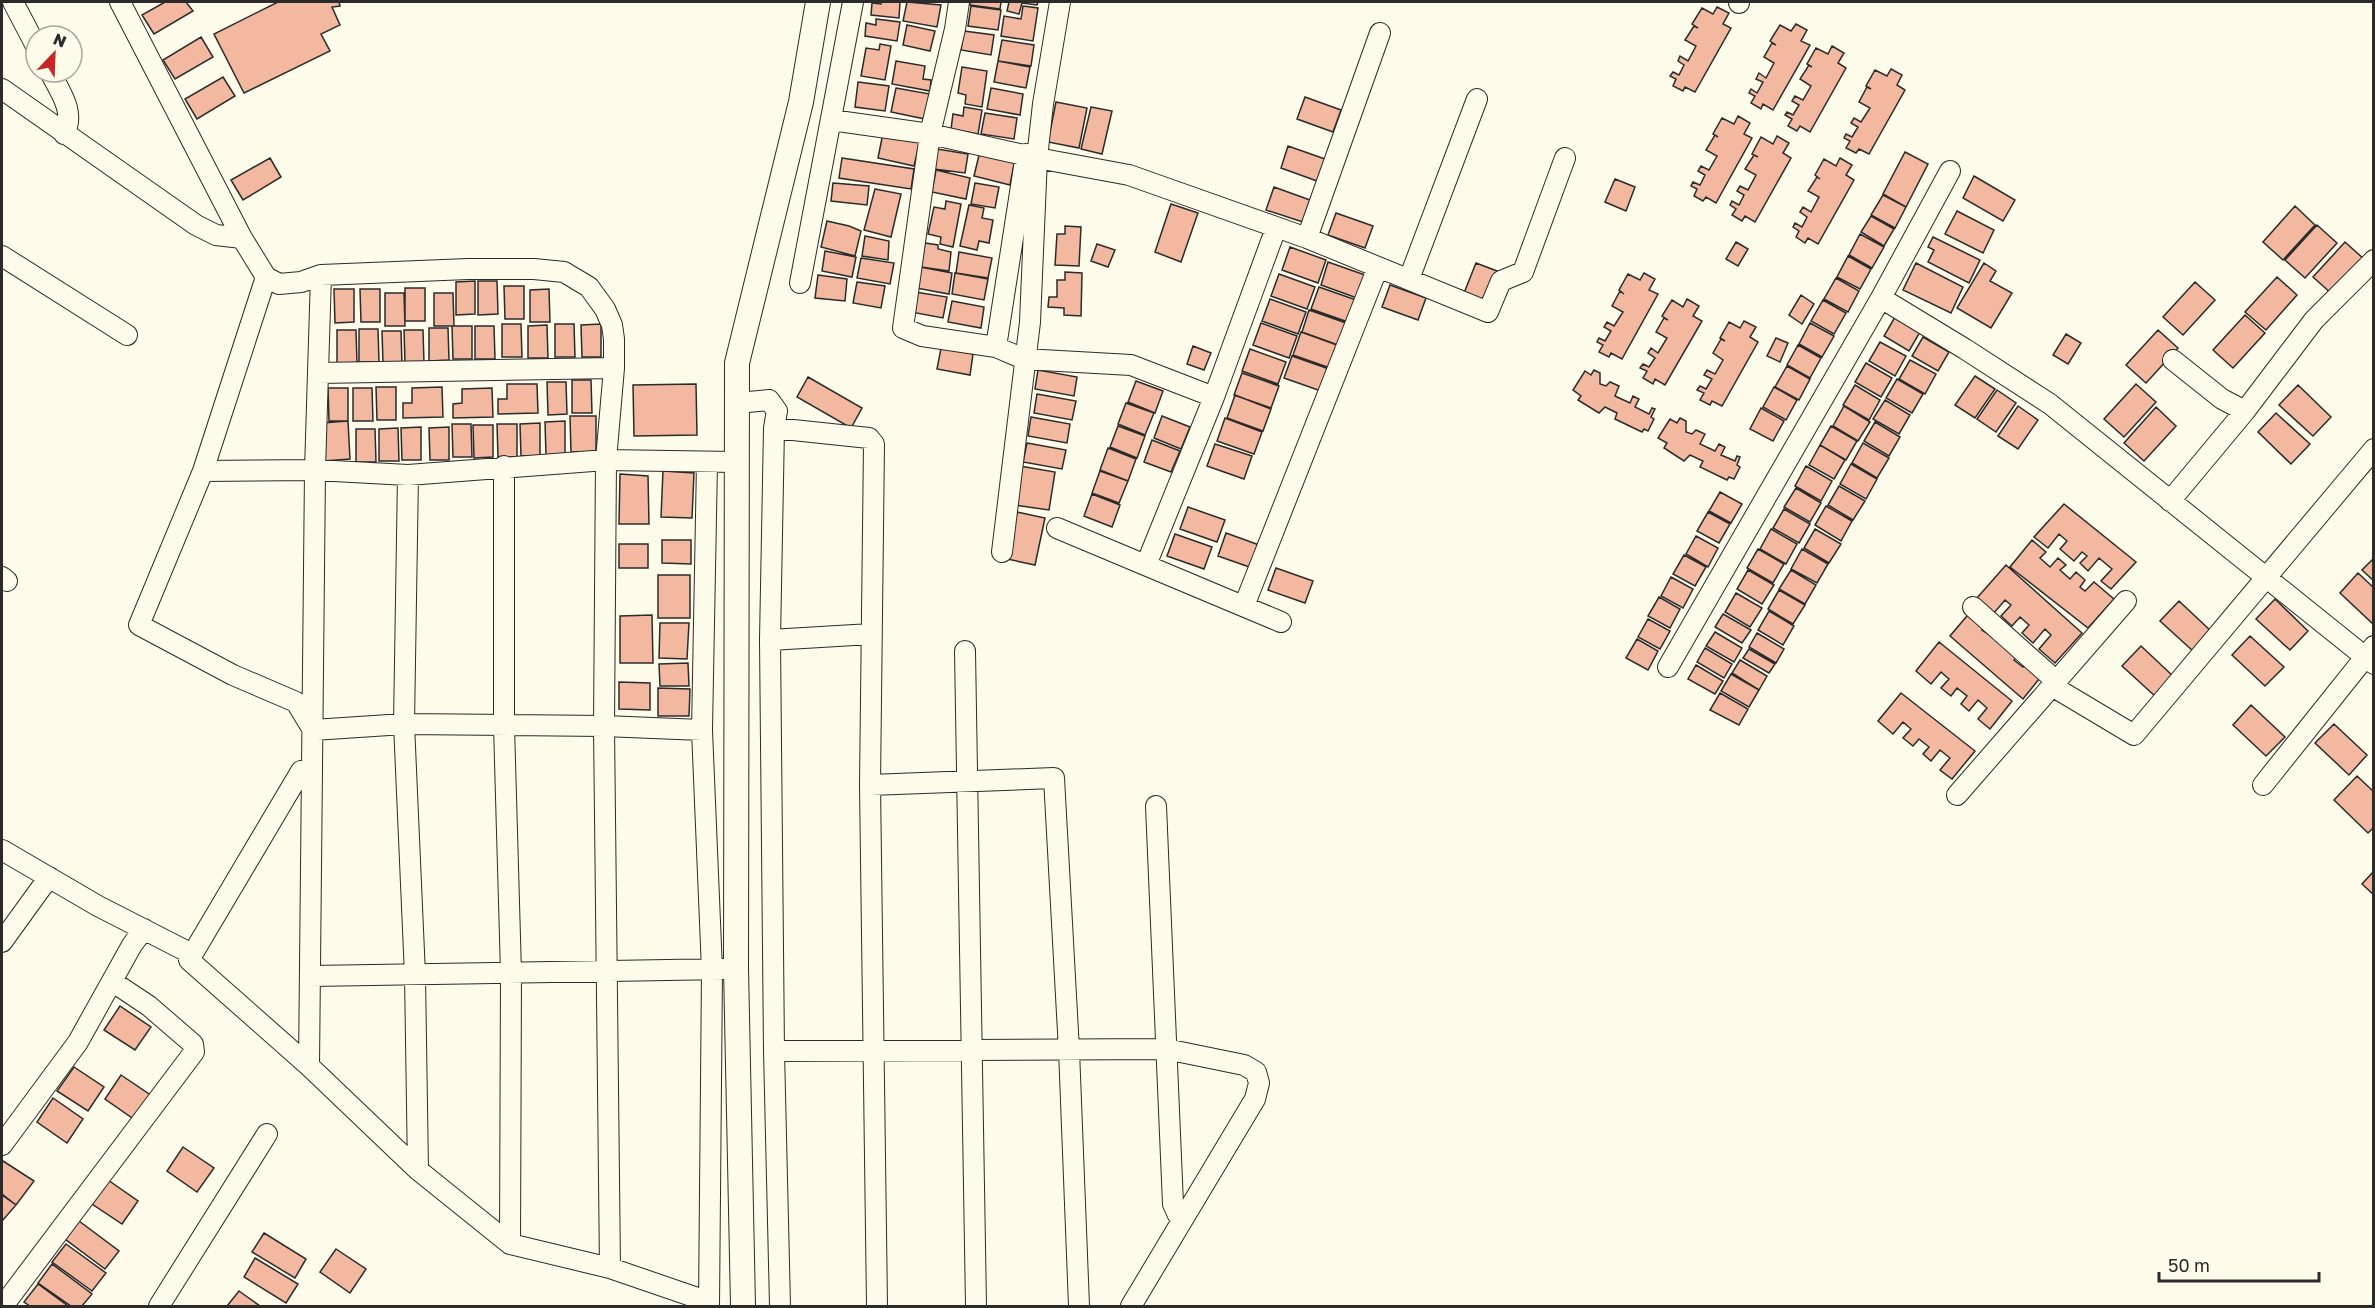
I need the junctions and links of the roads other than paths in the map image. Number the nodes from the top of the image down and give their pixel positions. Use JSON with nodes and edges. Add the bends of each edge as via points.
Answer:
{"nodes":[{"id":1,"x":13,"y":2,"type":"edge"},
{"id":2,"x":120,"y":2,"type":"edge"},
{"id":3,"x":818,"y":2,"type":"edge"},
{"id":4,"x":853,"y":2,"type":"edge"},
{"id":5,"x":959,"y":2,"type":"edge"},
{"id":6,"x":1060,"y":2,"type":"edge"},
{"id":7,"x":24,"y":24,"type":"edge"},
{"id":8,"x":1380,"y":33,"type":"dead end"},
{"id":9,"x":56,"y":84,"type":"edge"},
{"id":10,"x":2,"y":89,"type":"edge"},
{"id":11,"x":1477,"y":99,"type":"dead end"},
{"id":12,"x":831,"y":120,"type":"junction"},
{"id":13,"x":64,"y":134,"type":"junction"},
{"id":14,"x":930,"y":134,"type":"junction"},
{"id":15,"x":1031,"y":156,"type":"junction"},
{"id":16,"x":1565,"y":158,"type":"dead end"},
{"id":17,"x":1950,"y":171,"type":"dead end"},
{"id":18,"x":1276,"y":228,"type":"junction"},
{"id":19,"x":242,"y":238,"type":"junction"},
{"id":20,"x":1307,"y":238,"type":"junction"},
{"id":21,"x":2373,"y":260,"type":"edge"},
{"id":22,"x":4,"y":262,"type":"edge"},
{"id":23,"x":1378,"y":267,"type":"junction"},
{"id":24,"x":321,"y":275,"type":"junction"},
{"id":25,"x":266,"y":277,"type":"junction"},
{"id":26,"x":1409,"y":279,"type":"junction"},
{"id":27,"x":800,"y":283,"type":"dead end"},
{"id":28,"x":1881,"y":298,"type":"junction"},
{"id":29,"x":127,"y":335,"type":"dead end"},
{"id":30,"x":996,"y":347,"type":"junction"},
{"id":31,"x":1024,"y":359,"type":"junction"},
{"id":32,"x":2173,"y":360,"type":"dead end"},
{"id":33,"x":614,"y":368,"type":"junction"},
{"id":34,"x":319,"y":372,"type":"junction"},
{"id":35,"x":1214,"y":397,"type":"junction"},
{"id":36,"x":738,"y":403,"type":"junction"},
{"id":37,"x":2245,"y":411,"type":"junction"},
{"id":38,"x":774,"y":428,"type":"junction"},
{"id":39,"x":2373,"y":449,"type":"edge"},
{"id":40,"x":606,"y":460,"type":"junction"},
{"id":41,"x":735,"y":462,"type":"junction"},
{"id":42,"x":707,"y":463,"type":"junction"},
{"id":43,"x":504,"y":466,"type":"junction"},
{"id":44,"x":315,"y":470,"type":"junction"},
{"id":45,"x":203,"y":471,"type":"junction"},
{"id":46,"x":408,"y":475,"type":"junction"},
{"id":47,"x":2170,"y":501,"type":"junction"},
{"id":48,"x":1057,"y":528,"type":"dead end"},
{"id":49,"x":1002,"y":552,"type":"dead end"},
{"id":50,"x":1146,"y":565,"type":"junction"},
{"id":51,"x":2266,"y":577,"type":"junction"},
{"id":52,"x":2126,"y":601,"type":"dead end"},
{"id":53,"x":1244,"y":606,"type":"junction"},
{"id":54,"x":1973,"y":607,"type":"dead end"},
{"id":55,"x":1281,"y":622,"type":"dead end"},
{"id":56,"x":871,"y":634,"type":"junction"},
{"id":57,"x":770,"y":640,"type":"junction"},
{"id":58,"x":965,"y":651,"type":"dead end"},
{"id":59,"x":2370,"y":656,"type":"edge"},
{"id":60,"x":1668,"y":667,"type":"dead end"},
{"id":61,"x":2055,"y":680,"type":"junction"},
{"id":62,"x":404,"y":724,"type":"junction"},
{"id":63,"x":504,"y":726,"type":"junction"},
{"id":64,"x":604,"y":726,"type":"junction"},
{"id":65,"x":313,"y":730,"type":"junction"},
{"id":66,"x":702,"y":730,"type":"junction"},
{"id":67,"x":312,"y":768,"type":"junction"},
{"id":68,"x":967,"y":782,"type":"junction"},
{"id":69,"x":870,"y":785,"type":"junction"},
{"id":70,"x":2263,"y":785,"type":"dead end"},
{"id":71,"x":1958,"y":795,"type":"dead end"},
{"id":72,"x":1156,"y":806,"type":"dead end"},
{"id":73,"x":2,"y":850,"type":"edge"},
{"id":74,"x":49,"y":877,"type":"junction"},
{"id":75,"x":144,"y":929,"type":"junction"},
{"id":76,"x":2,"y":942,"type":"edge"},
{"id":77,"x":192,"y":954,"type":"junction"},
{"id":78,"x":736,"y":968,"type":"junction"},
{"id":79,"x":712,"y":970,"type":"junction"},
{"id":80,"x":608,"y":972,"type":"junction"},
{"id":81,"x":511,"y":973,"type":"junction"},
{"id":82,"x":415,"y":975,"type":"junction"},
{"id":83,"x":311,"y":976,"type":"junction"},
{"id":84,"x":113,"y":982,"type":"junction"},
{"id":85,"x":1166,"y":1049,"type":"junction"},
{"id":86,"x":971,"y":1050,"type":"junction"},
{"id":87,"x":1069,"y":1050,"type":"junction"},
{"id":88,"x":774,"y":1051,"type":"junction"},
{"id":89,"x":875,"y":1051,"type":"junction"},
{"id":90,"x":309,"y":1066,"type":"junction"},
{"id":91,"x":267,"y":1134,"type":"dead end"},
{"id":92,"x":2,"y":1145,"type":"edge"},
{"id":93,"x":418,"y":1170,"type":"junction"},
{"id":94,"x":1184,"y":1219,"type":"junction"},
{"id":95,"x":510,"y":1244,"type":"junction"},
{"id":96,"x":610,"y":1268,"type":"junction"},
{"id":97,"x":702,"y":1303,"type":"edge"},
{"id":98,"x":3,"y":1306,"type":"edge"},
{"id":99,"x":159,"y":1306,"type":"edge"},
{"id":100,"x":743,"y":1306,"type":"edge"},
{"id":101,"x":780,"y":1306,"type":"edge"},
{"id":102,"x":877,"y":1306,"type":"edge"},
{"id":103,"x":976,"y":1306,"type":"edge"},
{"id":104,"x":1079,"y":1306,"type":"edge"},
{"id":105,"x":1131,"y":1306,"type":"edge"}],
"edges":[{"from":1,"to":7,"type":"street"},
{"from":2,"to":19,"type":"street"},
{"from":3,"to":36,"type":"street","via":[[801,102],[737,363]]},
{"from":4,"to":12,"type":"street"},
{"from":5,"to":14,"type":"street"},
{"from":6,"to":15,"type":"street"},
{"from":8,"to":20,"type":"street"},
{"from":9,"to":13,"type":"street","via":[[70,115]]},
{"from":10,"to":13,"type":"street"},
{"from":11,"to":26,"type":"street"},
{"from":12,"to":14,"type":"street"},
{"from":12,"to":27,"type":"street"},
{"from":13,"to":19,"type":"street","via":[[195,225],[216,235]]},
{"from":14,"to":15,"type":"street"},
{"from":14,"to":30,"type":"street","via":[[903,328],[922,336]]},
{"from":15,"to":18,"type":"street","via":[[1130,175]]},
{"from":15,"to":30,"type":"street"},
{"from":15,"to":31,"type":"street","via":[[1030,322]]},
{"from":16,"to":26,"type":"street","via":[[1523,272],[1501,281],[1488,312]]},
{"from":17,"to":28,"type":"street"},
{"from":18,"to":20,"type":"street"},
{"from":18,"to":35,"type":"street"},
{"from":19,"to":25,"type":"street"},
{"from":20,"to":23,"type":"street"},
{"from":21,"to":37,"type":"street","via":[[2314,320]]},
{"from":22,"to":29,"type":"street"},
{"from":23,"to":26,"type":"street"},
{"from":23,"to":53,"type":"street"},
{"from":24,"to":25,"type":"street","via":[[279,284]]},
{"from":24,"to":33,"type":"street","via":[[468,269],[564,272],[589,287],[604,309],[612,325]]},
{"from":24,"to":34,"type":"street"},
{"from":25,"to":45,"type":"street"},
{"from":28,"to":47,"type":"street","via":[[2050,404]]},
{"from":28,"to":60,"type":"street"},
{"from":30,"to":31,"type":"street"},
{"from":31,"to":35,"type":"street","via":[[1131,365]]},
{"from":31,"to":49,"type":"street"},
{"from":32,"to":37,"type":"street","via":[[2222,399]]},
{"from":33,"to":34,"type":"street"},
{"from":33,"to":40,"type":"street"},
{"from":34,"to":44,"type":"street"},
{"from":35,"to":50,"type":"street"},
{"from":36,"to":38,"type":"street","via":[[769,400],[777,411]]},
{"from":36,"to":41,"type":"street"},
{"from":37,"to":47,"type":"street"},
{"from":38,"to":56,"type":"street","via":[[869,438],[874,444]]},
{"from":38,"to":57,"type":"street"},
{"from":39,"to":51,"type":"street"},
{"from":40,"to":42,"type":"street"},
{"from":40,"to":43,"type":"street"},
{"from":40,"to":64,"type":"street"},
{"from":41,"to":42,"type":"street"},
{"from":41,"to":78,"type":"street"},
{"from":42,"to":66,"type":"street"},
{"from":43,"to":46,"type":"street"},
{"from":43,"to":63,"type":"street"},
{"from":44,"to":45,"type":"street"},
{"from":44,"to":46,"type":"street"},
{"from":44,"to":65,"type":"street"},
{"from":45,"to":65,"type":"street","via":[[139,625],[233,675],[296,702]]},
{"from":46,"to":62,"type":"street"},
{"from":47,"to":51,"type":"street"},
{"from":48,"to":50,"type":"street"},
{"from":50,"to":53,"type":"street"},
{"from":51,"to":59,"type":"street"},
{"from":51,"to":61,"type":"street","via":[[2134,735],[2057,689]]},
{"from":52,"to":61,"type":"street"},
{"from":53,"to":55,"type":"street"},
{"from":54,"to":61,"type":"street"},
{"from":56,"to":57,"type":"street"},
{"from":56,"to":69,"type":"street"},
{"from":57,"to":88,"type":"street"},
{"from":58,"to":68,"type":"street"},
{"from":59,"to":70,"type":"street"},
{"from":61,"to":71,"type":"street"},
{"from":62,"to":63,"type":"street"},
{"from":62,"to":65,"type":"street"},
{"from":62,"to":82,"type":"street"},
{"from":63,"to":64,"type":"street"},
{"from":63,"to":81,"type":"street"},
{"from":64,"to":66,"type":"street"},
{"from":64,"to":80,"type":"street"},
{"from":65,"to":67,"type":"street"},
{"from":66,"to":79,"type":"street"},
{"from":67,"to":77,"type":"street","via":[[301,771]]},
{"from":67,"to":83,"type":"street"},
{"from":68,"to":69,"type":"street"},
{"from":68,"to":86,"type":"street"},
{"from":68,"to":87,"type":"street","via":[[1054,778]]},
{"from":69,"to":89,"type":"street"},
{"from":72,"to":85,"type":"street"},
{"from":73,"to":74,"type":"street"},
{"from":74,"to":75,"type":"street"},
{"from":74,"to":76,"type":"street"},
{"from":75,"to":77,"type":"street"},
{"from":75,"to":84,"type":"street"},
{"from":77,"to":90,"type":"street","via":[[189,960]]},
{"from":78,"to":79,"type":"street"},
{"from":78,"to":100,"type":"street"},
{"from":79,"to":80,"type":"street"},
{"from":79,"to":97,"type":"street"},
{"from":80,"to":81,"type":"street"},
{"from":80,"to":96,"type":"street"},
{"from":81,"to":82,"type":"street"},
{"from":81,"to":95,"type":"street"},
{"from":82,"to":83,"type":"street"},
{"from":82,"to":93,"type":"street"},
{"from":83,"to":90,"type":"street"},
{"from":84,"to":92,"type":"street","via":[[78,1042]]},
{"from":84,"to":98,"type":"street","via":[[193,1044],[194,1052]]},
{"from":85,"to":87,"type":"street"},
{"from":85,"to":94,"type":"street","via":[[1173,1204]]},
{"from":85,"to":94,"type":"street","via":[[1244,1065],[1256,1072],[1259,1083],[1255,1099]]},
{"from":86,"to":87,"type":"street"},
{"from":86,"to":89,"type":"street"},
{"from":86,"to":103,"type":"street"},
{"from":87,"to":104,"type":"street"},
{"from":88,"to":89,"type":"street"},
{"from":88,"to":101,"type":"street"},
{"from":89,"to":102,"type":"street"},
{"from":90,"to":93,"type":"street"},
{"from":91,"to":99,"type":"street"},
{"from":93,"to":95,"type":"street"},
{"from":94,"to":105,"type":"street"},
{"from":95,"to":96,"type":"street"},
{"from":96,"to":97,"type":"street"}]}
